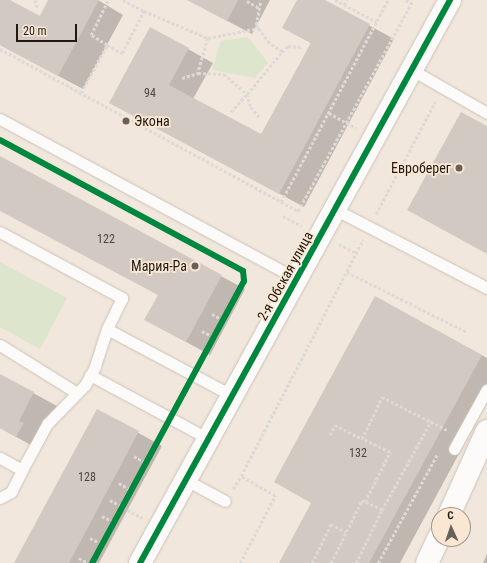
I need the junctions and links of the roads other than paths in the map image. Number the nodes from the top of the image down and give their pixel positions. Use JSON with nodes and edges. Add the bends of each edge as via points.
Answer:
{"nodes":[{"id":1,"x":450,"y":0,"type":"edge"},
{"id":2,"x":412,"y":70,"type":"junction"},
{"id":3,"x":487,"y":113,"type":"edge"},
{"id":4,"x":0,"y":119,"type":"edge"},
{"id":5,"x":336,"y":210,"type":"junction"},
{"id":6,"x":0,"y":232,"type":"edge"},
{"id":7,"x":297,"y":279,"type":"junction"},
{"id":8,"x":487,"y":288,"type":"edge"},
{"id":9,"x":107,"y":329,"type":"junction"},
{"id":10,"x":0,"y":345,"type":"edge"},
{"id":11,"x":90,"y":375,"type":"junction"},
{"id":12,"x":487,"y":389,"type":"edge"},
{"id":13,"x":77,"y":393,"type":"junction"},
{"id":14,"x":233,"y":396,"type":"junction"},
{"id":15,"x":487,"y":431,"type":"edge"},
{"id":16,"x":209,"y":439,"type":"junction"},
{"id":17,"x":454,"y":449,"type":"dead end"},
{"id":18,"x":0,"y":458,"type":"edge"},
{"id":19,"x":22,"y":470,"type":"junction"},
{"id":20,"x":186,"y":480,"type":"junction"},
{"id":21,"x":0,"y":498,"type":"edge"},
{"id":22,"x":225,"y":501,"type":"road end"},
{"id":23,"x":453,"y":507,"type":"edge"},
{"id":24,"x":434,"y":547,"type":"edge"},
{"id":25,"x":140,"y":563,"type":"edge"},
{"id":26,"x":427,"y":563,"type":"edge"}],
"edges":[{"from":1,"to":2,"type":"street","name":"2-я Обская улица"},
{"from":2,"to":3,"type":"lane"},
{"from":2,"to":5,"type":"street","name":"2-я Обская улица"},
{"from":4,"to":7,"type":"lane"},
{"from":5,"to":7,"type":"street","name":"2-я Обская улица"},
{"from":5,"to":8,"type":"lane"},
{"from":6,"to":9,"type":"lane","via":[[120,296],[121,302]]},
{"from":7,"to":14,"type":"street","name":"2-я Обская улица"},
{"from":9,"to":11,"type":"lane"},
{"from":9,"to":14,"type":"lane"},
{"from":10,"to":13,"type":"lane"},
{"from":11,"to":13,"type":"lane"},
{"from":11,"to":16,"type":"lane"},
{"from":12,"to":17,"type":"lane"},
{"from":13,"to":19,"type":"lane","via":[[47,424]]},
{"from":14,"to":16,"type":"street","name":"2-я Обская улица"},
{"from":15,"to":23,"type":"street"},
{"from":16,"to":20,"type":"street","name":"2-я Обская улица"},
{"from":18,"to":19,"type":"lane"},
{"from":19,"to":21,"type":"lane","via":[[11,492]]},
{"from":20,"to":22,"type":"lane"},
{"from":20,"to":25,"type":"street","name":"2-я Обская улица"},
{"from":24,"to":26,"type":"street"}]}
